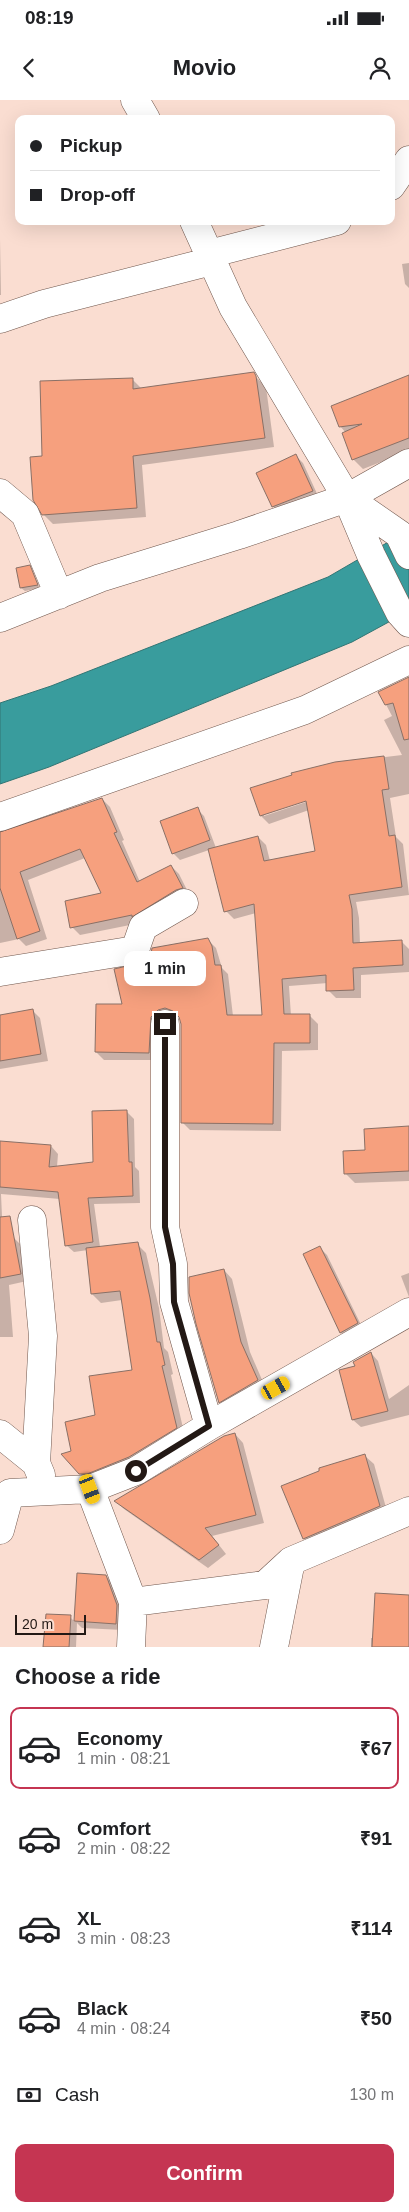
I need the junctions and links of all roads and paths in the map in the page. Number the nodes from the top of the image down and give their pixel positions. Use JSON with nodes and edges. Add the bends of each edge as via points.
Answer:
{"nodes":[{"id":1,"x":135,"y":100,"type":"edge"},
{"id":2,"x":144,"y":115,"type":"edge"},
{"id":3,"x":409,"y":160,"type":"edge"},
{"id":4,"x":395,"y":180,"type":"edge"},
{"id":5,"x":196,"y":225,"type":"edge"},
{"id":6,"x":323,"y":225,"type":"edge"},
{"id":7,"x":211,"y":258,"type":"junction"},
{"id":8,"x":0,"y":320,"type":"edge"},
{"id":9,"x":409,"y":463,"type":"edge"},
{"id":10,"x":0,"y":493,"type":"edge"},
{"id":11,"x":347,"y":498,"type":"junction"},
{"id":12,"x":404,"y":545,"type":"edge"},
{"id":13,"x":59,"y":595,"type":"junction"},
{"id":14,"x":0,"y":618,"type":"edge"},
{"id":15,"x":404,"y":618,"type":"edge"},
{"id":16,"x":409,"y":660,"type":"edge"},
{"id":17,"x":0,"y":817,"type":"edge"},
{"id":18,"x":184,"y":903,"type":"dead end"},
{"id":19,"x":0,"y":972,"type":"edge"},
{"id":20,"x":165,"y":1024,"type":"dead end"},
{"id":21,"x":32,"y":1220,"type":"dead end"},
{"id":22,"x":409,"y":1312,"type":"edge"},
{"id":23,"x":209,"y":1426,"type":"junction"},
{"id":24,"x":0,"y":1434,"type":"edge"},
{"id":25,"x":36,"y":1463,"type":"junction"},
{"id":26,"x":90,"y":1489,"type":"junction"},
{"id":27,"x":47,"y":1492,"type":"junction"},
{"id":28,"x":409,"y":1511,"type":"edge"},
{"id":29,"x":0,"y":1530,"type":"edge"},
{"id":30,"x":291,"y":1561,"type":"junction"},
{"id":31,"x":133,"y":1602,"type":"junction"},
{"id":32,"x":131,"y":1647,"type":"edge"},
{"id":33,"x":274,"y":1647,"type":"edge"}],
"edges":[{"from":1,"to":2,"type":"street"},
{"from":3,"to":4,"type":"street"},
{"from":5,"to":7,"type":"street"},
{"from":6,"to":7,"type":"street"},
{"from":7,"to":8,"type":"street","via":[[44,304]]},
{"from":7,"to":11,"type":"street","via":[[233,307]]},
{"from":9,"to":11,"type":"street"},
{"from":10,"to":13,"type":"street","via":[[25,514]]},
{"from":11,"to":12,"type":"street"},
{"from":11,"to":13,"type":"street","via":[[100,578]]},
{"from":11,"to":15,"type":"street","via":[[371,555]]},
{"from":13,"to":14,"type":"street"},
{"from":16,"to":17,"type":"street","via":[[304,710]]},
{"from":18,"to":19,"type":"street","via":[[143,927],[135,950]]},
{"from":20,"to":23,"type":"street","via":[[165,1227],[173,1264],[174,1302]]},
{"from":21,"to":25,"type":"street","via":[[43,1336]]},
{"from":22,"to":23,"type":"street"},
{"from":23,"to":26,"type":"street","via":[[136,1471]]},
{"from":24,"to":25,"type":"street"},
{"from":25,"to":27,"type":"street"},
{"from":26,"to":27,"type":"street"},
{"from":26,"to":31,"type":"street"},
{"from":27,"to":29,"type":"street","via":[[10,1493]]},
{"from":28,"to":30,"type":"street"},
{"from":30,"to":31,"type":"street","via":[[265,1585]]},
{"from":30,"to":33,"type":"street"},
{"from":31,"to":32,"type":"street"}]}
